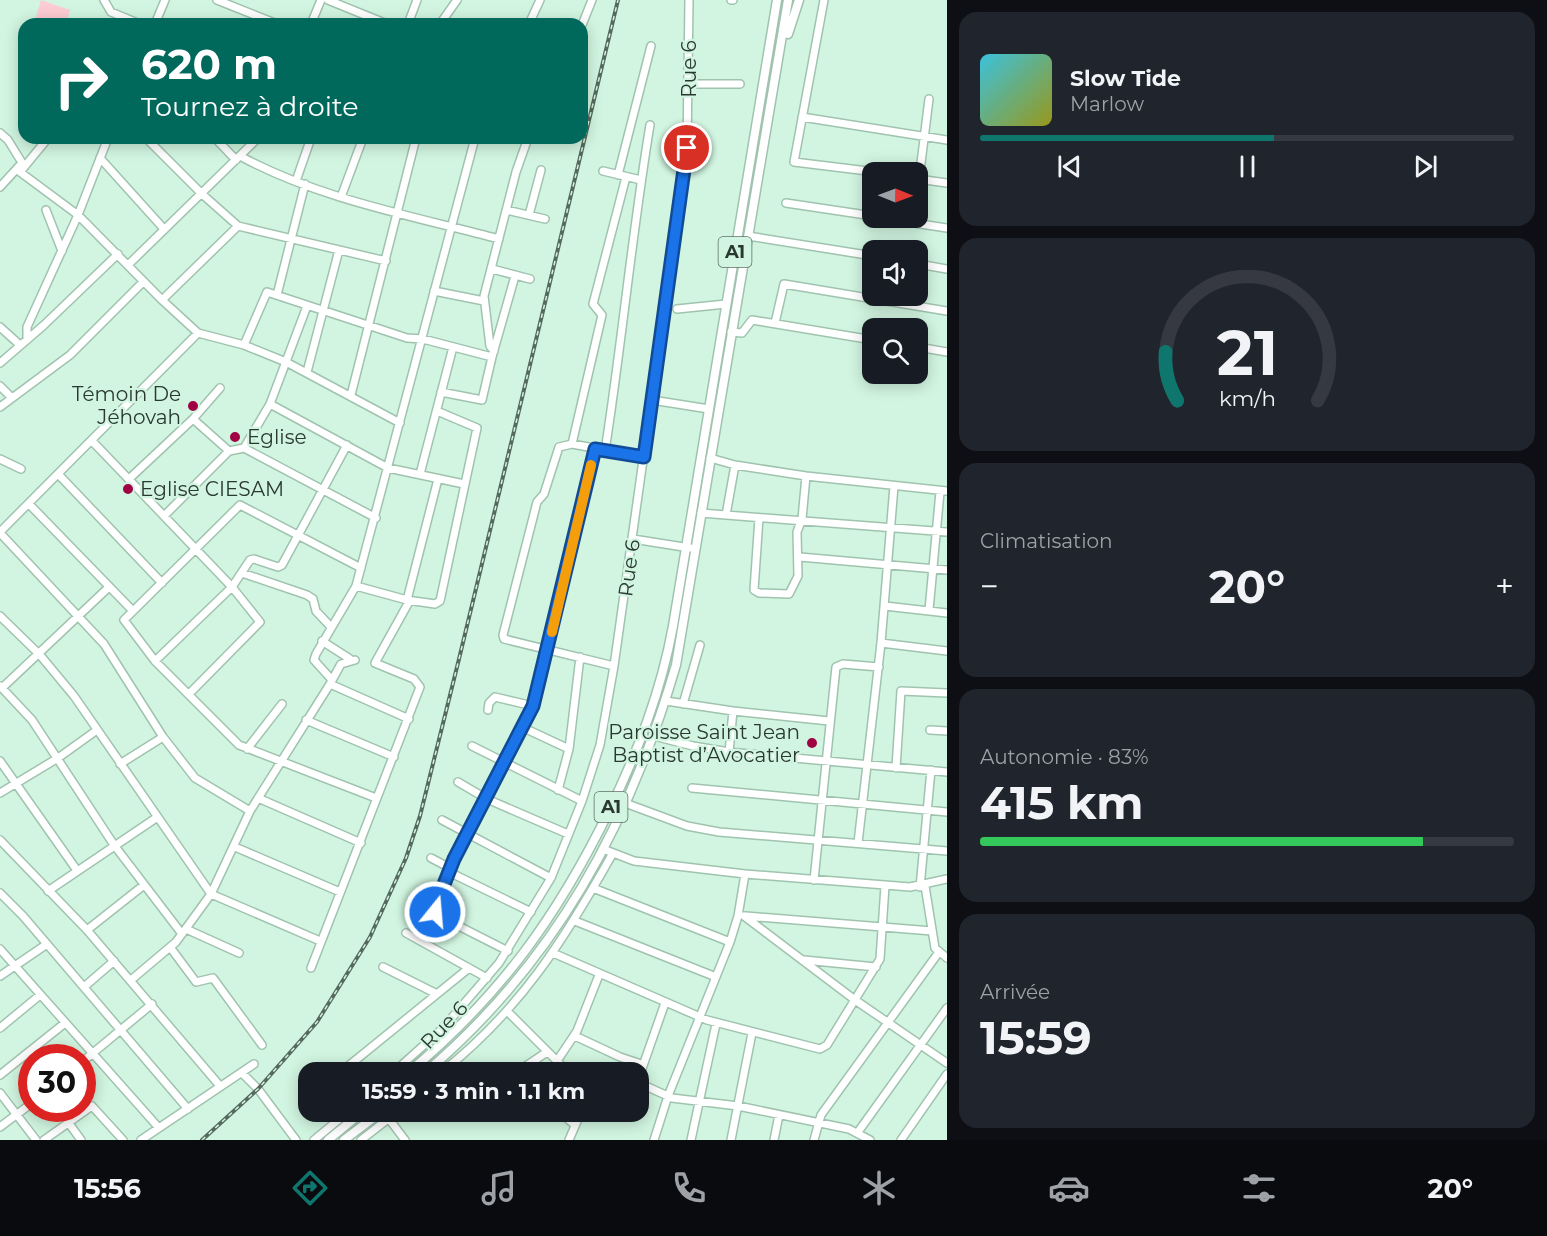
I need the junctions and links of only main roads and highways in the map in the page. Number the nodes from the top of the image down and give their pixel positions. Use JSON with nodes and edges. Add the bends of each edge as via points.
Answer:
{"nodes":[{"id":1,"x":775,"y":0,"type":"edge"},
{"id":2,"x":788,"y":0,"type":"edge"},
{"id":3,"x":799,"y":0,"type":"edge"},
{"id":4,"x":780,"y":54,"type":"junction"},
{"id":5,"x":691,"y":548,"type":"junction"},
{"id":6,"x":420,"y":1062,"type":"edge"},
{"id":7,"x":436,"y":1062,"type":"edge"},
{"id":8,"x":350,"y":1122,"type":"edge"},
{"id":9,"x":368,"y":1122,"type":"edge"},
{"id":10,"x":328,"y":1140,"type":"edge"},
{"id":11,"x":344,"y":1140,"type":"edge"}],
"edges":[{"from":1,"to":5,"type":"main road","number":"A1","via":[[709,409]]},
{"from":2,"to":4,"type":"main road","number":"A1"},
{"from":3,"to":4,"type":"main road"},
{"from":4,"to":5,"type":"main road","number":"A1","via":[[701,513]]},
{"from":5,"to":6,"type":"main road","number":"A1","via":[[656,699],[630,768],[585,860],[515,966],[471,1016]]},
{"from":5,"to":7,"type":"main road","number":"A1","via":[[676,665],[666,700],[603,849],[544,949],[491,1010]]},
{"from":8,"to":10,"type":"main road"},
{"from":9,"to":11,"type":"main road"}]}
